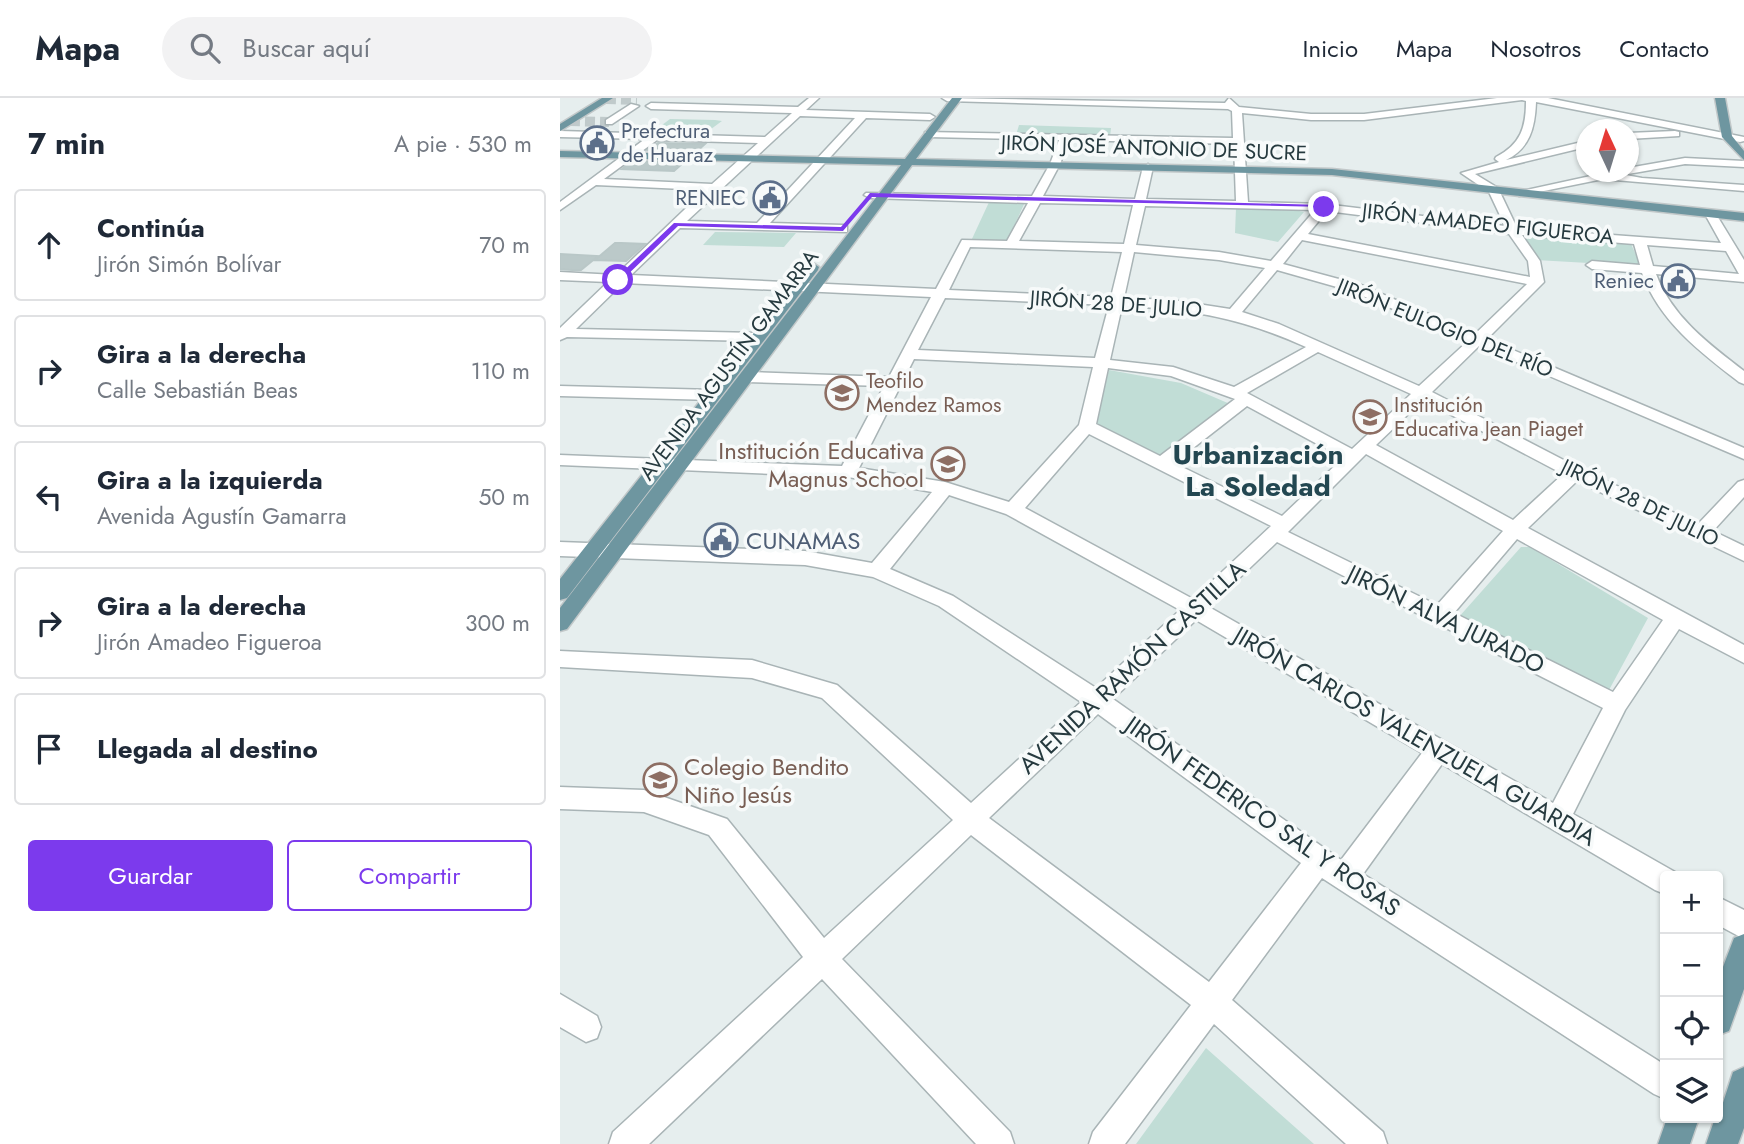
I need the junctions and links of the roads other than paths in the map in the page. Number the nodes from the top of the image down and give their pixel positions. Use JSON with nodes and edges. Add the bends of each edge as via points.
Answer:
{"nodes":[{"id":1,"x":608,"y":98,"type":"edge"},
{"id":2,"x":814,"y":98,"type":"edge"},
{"id":3,"x":947,"y":98,"type":"edge"},
{"id":4,"x":957,"y":98,"type":"edge"},
{"id":5,"x":1208,"y":98,"type":"edge"},
{"id":6,"x":1395,"y":98,"type":"edge"},
{"id":7,"x":1522,"y":98,"type":"edge"},
{"id":8,"x":1531,"y":98,"type":"edge"},
{"id":9,"x":1019,"y":100,"type":"junction"},
{"id":10,"x":1726,"y":101,"type":"edge"},
{"id":11,"x":757,"y":103,"type":"edge"},
{"id":12,"x":1116,"y":103,"type":"junction"},
{"id":13,"x":1231,"y":103,"type":"edge"},
{"id":14,"x":683,"y":104,"type":"edge"},
{"id":15,"x":1175,"y":105,"type":"edge"},
{"id":16,"x":634,"y":106,"type":"dead end"},
{"id":17,"x":651,"y":106,"type":"dead end"},
{"id":18,"x":797,"y":111,"type":"junction"},
{"id":19,"x":1013,"y":111,"type":"dead end"},
{"id":20,"x":1406,"y":113,"type":"junction"},
{"id":21,"x":863,"y":115,"type":"junction"},
{"id":22,"x":1114,"y":116,"type":"dead end"},
{"id":23,"x":930,"y":117,"type":"junction"},
{"id":24,"x":1006,"y":124,"type":"dead end"},
{"id":25,"x":619,"y":125,"type":"junction"},
{"id":26,"x":737,"y":126,"type":"junction"},
{"id":27,"x":1172,"y":126,"type":"dead end"},
{"id":28,"x":560,"y":128,"type":"edge"},
{"id":29,"x":659,"y":128,"type":"junction"},
{"id":30,"x":775,"y":129,"type":"junction"},
{"id":31,"x":707,"y":133,"type":"junction"},
{"id":32,"x":1700,"y":133,"type":"junction"},
{"id":33,"x":560,"y":134,"type":"edge"},
{"id":34,"x":929,"y":134,"type":"junction"},
{"id":35,"x":597,"y":136,"type":"junction"},
{"id":36,"x":999,"y":136,"type":"junction"},
{"id":37,"x":1639,"y":136,"type":"edge"},
{"id":38,"x":1065,"y":137,"type":"junction"},
{"id":39,"x":1727,"y":137,"type":"junction"},
{"id":40,"x":1170,"y":140,"type":"junction"},
{"id":41,"x":1238,"y":141,"type":"junction"},
{"id":42,"x":1576,"y":147,"type":"edge"},
{"id":43,"x":1743,"y":152,"type":"edge"},
{"id":44,"x":562,"y":154,"type":"edge"},
{"id":45,"x":629,"y":155,"type":"junction"},
{"id":46,"x":748,"y":157,"type":"junction"},
{"id":47,"x":822,"y":159,"type":"junction"},
{"id":48,"x":903,"y":161,"type":"junction"},
{"id":49,"x":1055,"y":164,"type":"junction"},
{"id":50,"x":1148,"y":167,"type":"junction"},
{"id":51,"x":1641,"y":168,"type":"edge"},
{"id":52,"x":1241,"y":169,"type":"junction"},
{"id":53,"x":1466,"y":173,"type":"junction"},
{"id":54,"x":1576,"y":181,"type":"edge"},
{"id":55,"x":1639,"y":181,"type":"edge"},
{"id":56,"x":593,"y":182,"type":"junction"},
{"id":57,"x":715,"y":187,"type":"junction"},
{"id":58,"x":1744,"y":187,"type":"edge"},
{"id":59,"x":1494,"y":190,"type":"junction"},
{"id":60,"x":1519,"y":192,"type":"junction"},
{"id":61,"x":877,"y":195,"type":"junction"},
{"id":62,"x":1035,"y":200,"type":"junction"},
{"id":63,"x":1141,"y":201,"type":"junction"},
{"id":64,"x":1242,"y":203,"type":"junction"},
{"id":65,"x":560,"y":207,"type":"edge"},
{"id":66,"x":1324,"y":207,"type":"junction"},
{"id":67,"x":1712,"y":216,"type":"junction"},
{"id":68,"x":1744,"y":217,"type":"edge"},
{"id":69,"x":676,"y":224,"type":"junction"},
{"id":70,"x":760,"y":227,"type":"junction"},
{"id":71,"x":843,"y":229,"type":"junction"},
{"id":72,"x":1513,"y":231,"type":"junction"},
{"id":73,"x":1299,"y":236,"type":"junction"},
{"id":74,"x":1640,"y":240,"type":"junction"},
{"id":75,"x":1012,"y":245,"type":"junction"},
{"id":76,"x":1729,"y":247,"type":"junction"},
{"id":77,"x":1130,"y":248,"type":"junction"},
{"id":78,"x":1592,"y":265,"type":"dead end"},
{"id":79,"x":1276,"y":266,"type":"junction"},
{"id":80,"x":1647,"y":270,"type":"junction"},
{"id":81,"x":1744,"y":271,"type":"edge"},
{"id":82,"x":560,"y":276,"type":"edge"},
{"id":83,"x":1744,"y":278,"type":"edge"},
{"id":84,"x":618,"y":280,"type":"junction"},
{"id":85,"x":1537,"y":282,"type":"junction"},
{"id":86,"x":796,"y":288,"type":"junction"},
{"id":87,"x":814,"y":289,"type":"junction"},
{"id":88,"x":939,"y":294,"type":"junction"},
{"id":89,"x":1116,"y":301,"type":"junction"},
{"id":90,"x":1233,"y":314,"type":"junction"},
{"id":91,"x":561,"y":335,"type":"edge"},
{"id":92,"x":756,"y":337,"type":"junction"},
{"id":93,"x":1479,"y":340,"type":"junction"},
{"id":94,"x":1318,"y":346,"type":"junction"},
{"id":95,"x":907,"y":355,"type":"junction"},
{"id":96,"x":1101,"y":363,"type":"junction"},
{"id":97,"x":747,"y":377,"type":"junction"},
{"id":98,"x":1744,"y":379,"type":"edge"},
{"id":99,"x":893,"y":382,"type":"junction"},
{"id":100,"x":560,"y":391,"type":"edge"},
{"id":101,"x":1422,"y":393,"type":"junction"},
{"id":102,"x":714,"y":395,"type":"junction"},
{"id":103,"x":1240,"y":396,"type":"junction"},
{"id":104,"x":1087,"y":426,"type":"junction"},
{"id":105,"x":1359,"y":451,"type":"junction"},
{"id":106,"x":1744,"y":454,"type":"edge"},
{"id":107,"x":560,"y":460,"type":"edge"},
{"id":108,"x":670,"y":464,"type":"junction"},
{"id":109,"x":1161,"y":464,"type":"junction"},
{"id":110,"x":848,"y":472,"type":"junction"},
{"id":111,"x":1575,"y":473,"type":"junction"},
{"id":112,"x":1744,"y":486,"type":"edge"},
{"id":113,"x":945,"y":488,"type":"junction"},
{"id":114,"x":1013,"y":510,"type":"junction"},
{"id":115,"x":1280,"y":529,"type":"junction"},
{"id":116,"x":1515,"y":529,"type":"junction"},
{"id":117,"x":1701,"y":533,"type":"junction"},
{"id":118,"x":560,"y":549,"type":"edge"},
{"id":119,"x":604,"y":551,"type":"junction"},
{"id":120,"x":1744,"y":554,"type":"edge"},
{"id":121,"x":877,"y":571,"type":"junction"},
{"id":122,"x":560,"y":593,"type":"edge"},
{"id":123,"x":1195,"y":609,"type":"junction"},
{"id":124,"x":1439,"y":617,"type":"junction"},
{"id":125,"x":1676,"y":617,"type":"junction"},
{"id":126,"x":560,"y":623,"type":"edge"},
{"id":127,"x":1744,"y":655,"type":"edge"},
{"id":128,"x":560,"y":659,"type":"edge"},
{"id":129,"x":1098,"y":701,"type":"junction"},
{"id":130,"x":1617,"y":704,"type":"junction"},
{"id":131,"x":1438,"y":750,"type":"junction"},
{"id":132,"x":560,"y":798,"type":"edge"},
{"id":133,"x":969,"y":818,"type":"junction"},
{"id":134,"x":1558,"y":820,"type":"junction"},
{"id":135,"x":1319,"y":861,"type":"junction"},
{"id":136,"x":1346,"y":876,"type":"junction"},
{"id":137,"x":1660,"y":878,"type":"edge"},
{"id":138,"x":1723,"y":913,"type":"edge"},
{"id":139,"x":1744,"y":925,"type":"edge"},
{"id":140,"x":1744,"y":948,"type":"edge"},
{"id":141,"x":822,"y":958,"type":"junction"},
{"id":142,"x":1211,"y":1002,"type":"junction"},
{"id":143,"x":1723,"y":1006,"type":"edge"},
{"id":144,"x":560,"y":1009,"type":"edge"},
{"id":145,"x":586,"y":1027,"type":"dead end"},
{"id":146,"x":1660,"y":1080,"type":"edge"},
{"id":147,"x":1744,"y":1083,"type":"edge"},
{"id":148,"x":1681,"y":1123,"type":"edge"},
{"id":149,"x":1722,"y":1129,"type":"edge"},
{"id":150,"x":625,"y":1144,"type":"edge"},
{"id":151,"x":998,"y":1144,"type":"edge"},
{"id":152,"x":1105,"y":1144,"type":"edge"},
{"id":153,"x":1371,"y":1144,"type":"edge"},
{"id":154,"x":1674,"y":1144,"type":"edge"}],
"edges":[{"from":1,"to":28,"type":"main road"},
{"from":2,"to":18,"type":"street"},
{"from":3,"to":4,"type":"street"},
{"from":3,"to":23,"type":"main road","name":"AVENIDA AGUSTÍN GAMARRA"},
{"from":4,"to":9,"type":"street"},
{"from":4,"to":34,"type":"main road","name":"AVENIDA AGUSTÍN GAMARRA"},
{"from":5,"to":13,"type":"street"},
{"from":6,"to":20,"type":"street"},
{"from":7,"to":8,"type":"street"},
{"from":7,"to":20,"type":"street"},
{"from":8,"to":32,"type":"street","via":[[1603,108]]},
{"from":8,"to":53,"type":"street","via":[[1531,128],[1521,145],[1507,156],[1463,168]]},
{"from":9,"to":12,"type":"street"},
{"from":9,"to":19,"type":"street"},
{"from":10,"to":39,"type":"main road"},
{"from":10,"to":43,"type":"main road"},
{"from":11,"to":14,"type":"street","via":[[741,108]]},
{"from":11,"to":18,"type":"street"},
{"from":11,"to":26,"type":"street"},
{"from":12,"to":15,"type":"street"},
{"from":12,"to":22,"type":"street"},
{"from":13,"to":15,"type":"street"},
{"from":13,"to":20,"type":"street","via":[[1311,117]]},
{"from":13,"to":41,"type":"street"},
{"from":14,"to":17,"type":"street"},
{"from":14,"to":29,"type":"street"},
{"from":16,"to":25,"type":"street","via":[[609,122],[622,123]]},
{"from":18,"to":21,"type":"street"},
{"from":18,"to":30,"type":"street"},
{"from":21,"to":23,"type":"street"},
{"from":21,"to":47,"type":"street"},
{"from":23,"to":48,"type":"main road","name":"AVENIDA AGUSTÍN GAMARRA"},
{"from":24,"to":36,"type":"street"},
{"from":25,"to":29,"type":"street"},
{"from":25,"to":35,"type":"street"},
{"from":26,"to":30,"type":"street"},
{"from":26,"to":31,"type":"street"},
{"from":27,"to":40,"type":"street"},
{"from":29,"to":31,"type":"street","via":[[678,135]]},
{"from":29,"to":35,"type":"street"},
{"from":29,"to":45,"type":"street"},
{"from":30,"to":31,"type":"street"},
{"from":30,"to":46,"type":"street"},
{"from":32,"to":37,"type":"street"},
{"from":32,"to":39,"type":"street"},
{"from":33,"to":35,"type":"street"},
{"from":34,"to":36,"type":"street"},
{"from":34,"to":48,"type":"main road","name":"AVENIDA AGUSTÍN GAMARRA"},
{"from":35,"to":44,"type":"street"},
{"from":36,"to":38,"type":"street"},
{"from":38,"to":40,"type":"street","via":[[1112,133]]},
{"from":38,"to":49,"type":"street"},
{"from":39,"to":43,"type":"main road"},
{"from":39,"to":43,"type":"street"},
{"from":40,"to":41,"type":"street"},
{"from":41,"to":52,"type":"street"},
{"from":42,"to":53,"type":"street"},
{"from":43,"to":51,"type":"street"},
{"from":44,"to":45,"type":"main road","name":"JIRÓN JOSÉ ANTONIO DE SUCRE"},
{"from":45,"to":46,"type":"main road","name":"JIRÓN JOSÉ ANTONIO DE SUCRE"},
{"from":45,"to":56,"type":"street"},
{"from":46,"to":47,"type":"main road","name":"JIRÓN JOSÉ ANTONIO DE SUCRE"},
{"from":46,"to":57,"type":"street"},
{"from":47,"to":48,"type":"main road","name":"JIRÓN JOSÉ ANTONIO DE SUCRE"},
{"from":47,"to":70,"type":"street"},
{"from":48,"to":49,"type":"main road","name":"JIRÓN JOSÉ ANTONIO DE SUCRE"},
{"from":48,"to":61,"type":"main road","name":"AVENIDA AGUSTÍN GAMARRA"},
{"from":49,"to":50,"type":"main road","name":"JIRÓN JOSÉ ANTONIO DE SUCRE"},
{"from":49,"to":62,"type":"street"},
{"from":50,"to":52,"type":"main road","name":"JIRÓN JOSÉ ANTONIO DE SUCRE"},
{"from":50,"to":63,"type":"street"},
{"from":52,"to":59,"type":"main road","name":"JIRÓN JOSÉ ANTONIO DE SUCRE","via":[[1332,172]]},
{"from":52,"to":64,"type":"street"},
{"from":53,"to":59,"type":"street"},
{"from":54,"to":60,"type":"street"},
{"from":55,"to":58,"type":"street"},
{"from":56,"to":57,"type":"street"},
{"from":56,"to":65,"type":"street"},
{"from":57,"to":69,"type":"street"},
{"from":59,"to":60,"type":"main road","name":"JIRÓN JOSÉ ANTONIO DE SUCRE"},
{"from":59,"to":72,"type":"street"},
{"from":60,"to":67,"type":"main road","name":"JIRÓN JOSÉ ANTONIO DE SUCRE"},
{"from":61,"to":62,"type":"street","name":"JIRÓN AMADEO FIGUEROA"},
{"from":61,"to":71,"type":"main road","name":"AVENIDA AGUSTÍN GAMARRA"},
{"from":61,"to":87,"type":"main road","name":"AVENIDA AGUSTÍN GAMARRA"},
{"from":62,"to":63,"type":"street","name":"JIRÓN AMADEO FIGUEROA"},
{"from":62,"to":75,"type":"street"},
{"from":63,"to":64,"type":"street","name":"JIRÓN AMADEO FIGUEROA"},
{"from":63,"to":77,"type":"street"},
{"from":64,"to":66,"type":"street","name":"JIRÓN AMADEO FIGUEROA"},
{"from":66,"to":72,"type":"street","name":"JIRÓN AMADEO FIGUEROA"},
{"from":66,"to":73,"type":"street"},
{"from":67,"to":68,"type":"main road","name":"JIRÓN JOSÉ ANTONIO DE SUCRE"},
{"from":67,"to":76,"type":"street"},
{"from":69,"to":70,"type":"street"},
{"from":69,"to":84,"type":"street"},
{"from":70,"to":71,"type":"street"},
{"from":71,"to":86,"type":"main road","name":"AVENIDA AGUSTÍN GAMARRA"},
{"from":72,"to":74,"type":"street","name":"JIRÓN AMADEO FIGUEROA"},
{"from":72,"to":85,"type":"street","via":[[1534,261]]},
{"from":73,"to":79,"type":"street"},
{"from":73,"to":85,"type":"street"},
{"from":74,"to":76,"type":"street","name":"JIRÓN AMADEO FIGUEROA"},
{"from":74,"to":80,"type":"street"},
{"from":75,"to":77,"type":"street","name":"JIRÓN EULOGIO DEL RÍO"},
{"from":75,"to":88,"type":"street","name":"JIRÓN EULOGIO DEL RÍO","via":[[966,243]]},
{"from":76,"to":81,"type":"street"},
{"from":77,"to":79,"type":"street","name":"JIRÓN EULOGIO DEL RÍO"},
{"from":77,"to":89,"type":"street"},
{"from":78,"to":80,"type":"street"},
{"from":79,"to":90,"type":"street"},
{"from":79,"to":93,"type":"street","name":"JIRÓN EULOGIO DEL RÍO","via":[[1356,288]]},
{"from":80,"to":83,"type":"street"},
{"from":80,"to":98,"type":"street","via":[[1661,300],[1688,332]]},
{"from":82,"to":84,"type":"street","name":"JIRÓN 28 DE JULIO"},
{"from":84,"to":86,"type":"street","name":"JIRÓN 28 DE JULIO"},
{"from":84,"to":91,"type":"street"},
{"from":85,"to":93,"type":"street","name":"AVENIDA RAMÓN CASTILLA"},
{"from":86,"to":87,"type":"street","name":"JIRÓN 28 DE JULIO"},
{"from":86,"to":92,"type":"main road","name":"AVENIDA AGUSTÍN GAMARRA"},
{"from":87,"to":88,"type":"street","name":"JIRÓN 28 DE JULIO"},
{"from":87,"to":97,"type":"main road","name":"AVENIDA AGUSTÍN GAMARRA"},
{"from":88,"to":89,"type":"street","name":"JIRÓN 28 DE JULIO"},
{"from":88,"to":95,"type":"street"},
{"from":89,"to":90,"type":"street","name":"JIRÓN 28 DE JULIO"},
{"from":89,"to":96,"type":"street"},
{"from":90,"to":94,"type":"street","name":"JIRÓN 28 DE JULIO"},
{"from":91,"to":92,"type":"street"},
{"from":92,"to":102,"type":"main road","name":"AVENIDA AGUSTÍN GAMARRA"},
{"from":93,"to":101,"type":"street","name":"AVENIDA RAMÓN CASTILLA"},
{"from":93,"to":106,"type":"street","name":"JIRÓN EULOGIO DEL RÍO"},
{"from":94,"to":101,"type":"street","name":"JIRÓN 28 DE JULIO"},
{"from":94,"to":103,"type":"street"},
{"from":95,"to":96,"type":"street"},
{"from":95,"to":99,"type":"street"},
{"from":96,"to":103,"type":"street","via":[[1173,372]]},
{"from":96,"to":104,"type":"street"},
{"from":97,"to":99,"type":"street"},
{"from":97,"to":108,"type":"main road","name":"AVENIDA AGUSTÍN GAMARRA"},
{"from":99,"to":110,"type":"street"},
{"from":100,"to":102,"type":"street"},
{"from":101,"to":105,"type":"street","name":"AVENIDA RAMÓN CASTILLA"},
{"from":101,"to":111,"type":"street","name":"JIRÓN 28 DE JULIO"},
{"from":102,"to":108,"type":"main road","name":"AVENIDA AGUSTÍN GAMARRA"},
{"from":103,"to":105,"type":"street"},
{"from":103,"to":109,"type":"street"},
{"from":104,"to":109,"type":"street","name":"JIRÓN ALVA JURADO"},
{"from":104,"to":114,"type":"street"},
{"from":105,"to":115,"type":"street","name":"AVENIDA RAMÓN CASTILLA"},
{"from":105,"to":116,"type":"street"},
{"from":107,"to":108,"type":"street","name":"JIRÓN CARLOS VALENZUELA GUARDIA"},
{"from":108,"to":110,"type":"street","name":"JIRÓN CARLOS VALENZUELA GUARDIA"},
{"from":108,"to":119,"type":"main road","name":"AVENIDA AGUSTÍN GAMARRA"},
{"from":109,"to":115,"type":"street","name":"JIRÓN ALVA JURADO"},
{"from":110,"to":113,"type":"street","name":"JIRÓN CARLOS VALENZUELA GUARDIA"},
{"from":111,"to":116,"type":"street"},
{"from":111,"to":117,"type":"street","name":"JIRÓN 28 DE JULIO"},
{"from":112,"to":117,"type":"street"},
{"from":113,"to":114,"type":"street","name":"JIRÓN CARLOS VALENZUELA GUARDIA"},
{"from":113,"to":121,"type":"street"},
{"from":114,"to":123,"type":"street","name":"JIRÓN CARLOS VALENZUELA GUARDIA"},
{"from":115,"to":123,"type":"street","name":"AVENIDA RAMÓN CASTILLA"},
{"from":115,"to":124,"type":"street","name":"JIRÓN ALVA JURADO"},
{"from":116,"to":124,"type":"street"},
{"from":116,"to":125,"type":"street"},
{"from":117,"to":120,"type":"street","name":"JIRÓN 28 DE JULIO"},
{"from":118,"to":119,"type":"street","name":"JIRÓN FEDERICO SAL Y ROSAS"},
{"from":119,"to":121,"type":"street","name":"JIRÓN FEDERICO SAL Y ROSAS","via":[[805,558]]},
{"from":119,"to":122,"type":"main road","name":"AVENIDA AGUSTÍN GAMARRA"},
{"from":119,"to":126,"type":"main road","name":"AVENIDA AGUSTÍN GAMARRA"},
{"from":121,"to":129,"type":"street","name":"JIRÓN FEDERICO SAL Y ROSAS","via":[[946,601]]},
{"from":123,"to":129,"type":"street","name":"AVENIDA RAMÓN CASTILLA"},
{"from":123,"to":131,"type":"street","name":"JIRÓN CARLOS VALENZUELA GUARDIA"},
{"from":124,"to":130,"type":"street","name":"JIRÓN ALVA JURADO"},
{"from":125,"to":127,"type":"street"},
{"from":125,"to":130,"type":"street"},
{"from":128,"to":133,"type":"street","via":[[752,668],[829,691]]},
{"from":129,"to":133,"type":"street","name":"AVENIDA RAMÓN CASTILLA"},
{"from":129,"to":135,"type":"street","name":"JIRÓN FEDERICO SAL Y ROSAS"},
{"from":130,"to":134,"type":"street"},
{"from":131,"to":134,"type":"street","name":"JIRÓN CARLOS VALENZUELA GUARDIA"},
{"from":131,"to":136,"type":"street"},
{"from":132,"to":141,"type":"street","via":[[644,801],[718,827]]},
{"from":133,"to":141,"type":"street","name":"AVENIDA RAMÓN CASTILLA"},
{"from":133,"to":142,"type":"street"},
{"from":134,"to":137,"type":"street","name":"JIRÓN CARLOS VALENZUELA GUARDIA"},
{"from":135,"to":136,"type":"street","name":"JIRÓN FEDERICO SAL Y ROSAS"},
{"from":135,"to":142,"type":"street"},
{"from":136,"to":146,"type":"street","name":"JIRÓN FEDERICO SAL Y ROSAS"},
{"from":138,"to":139,"type":"street"},
{"from":140,"to":143,"type":"main road"},
{"from":141,"to":150,"type":"street","name":"AVENIDA RAMÓN CASTILLA"},
{"from":141,"to":151,"type":"street"},
{"from":142,"to":152,"type":"street"},
{"from":142,"to":153,"type":"street"},
{"from":144,"to":145,"type":"street"},
{"from":147,"to":149,"type":"main road"},
{"from":148,"to":154,"type":"main road"}]}
